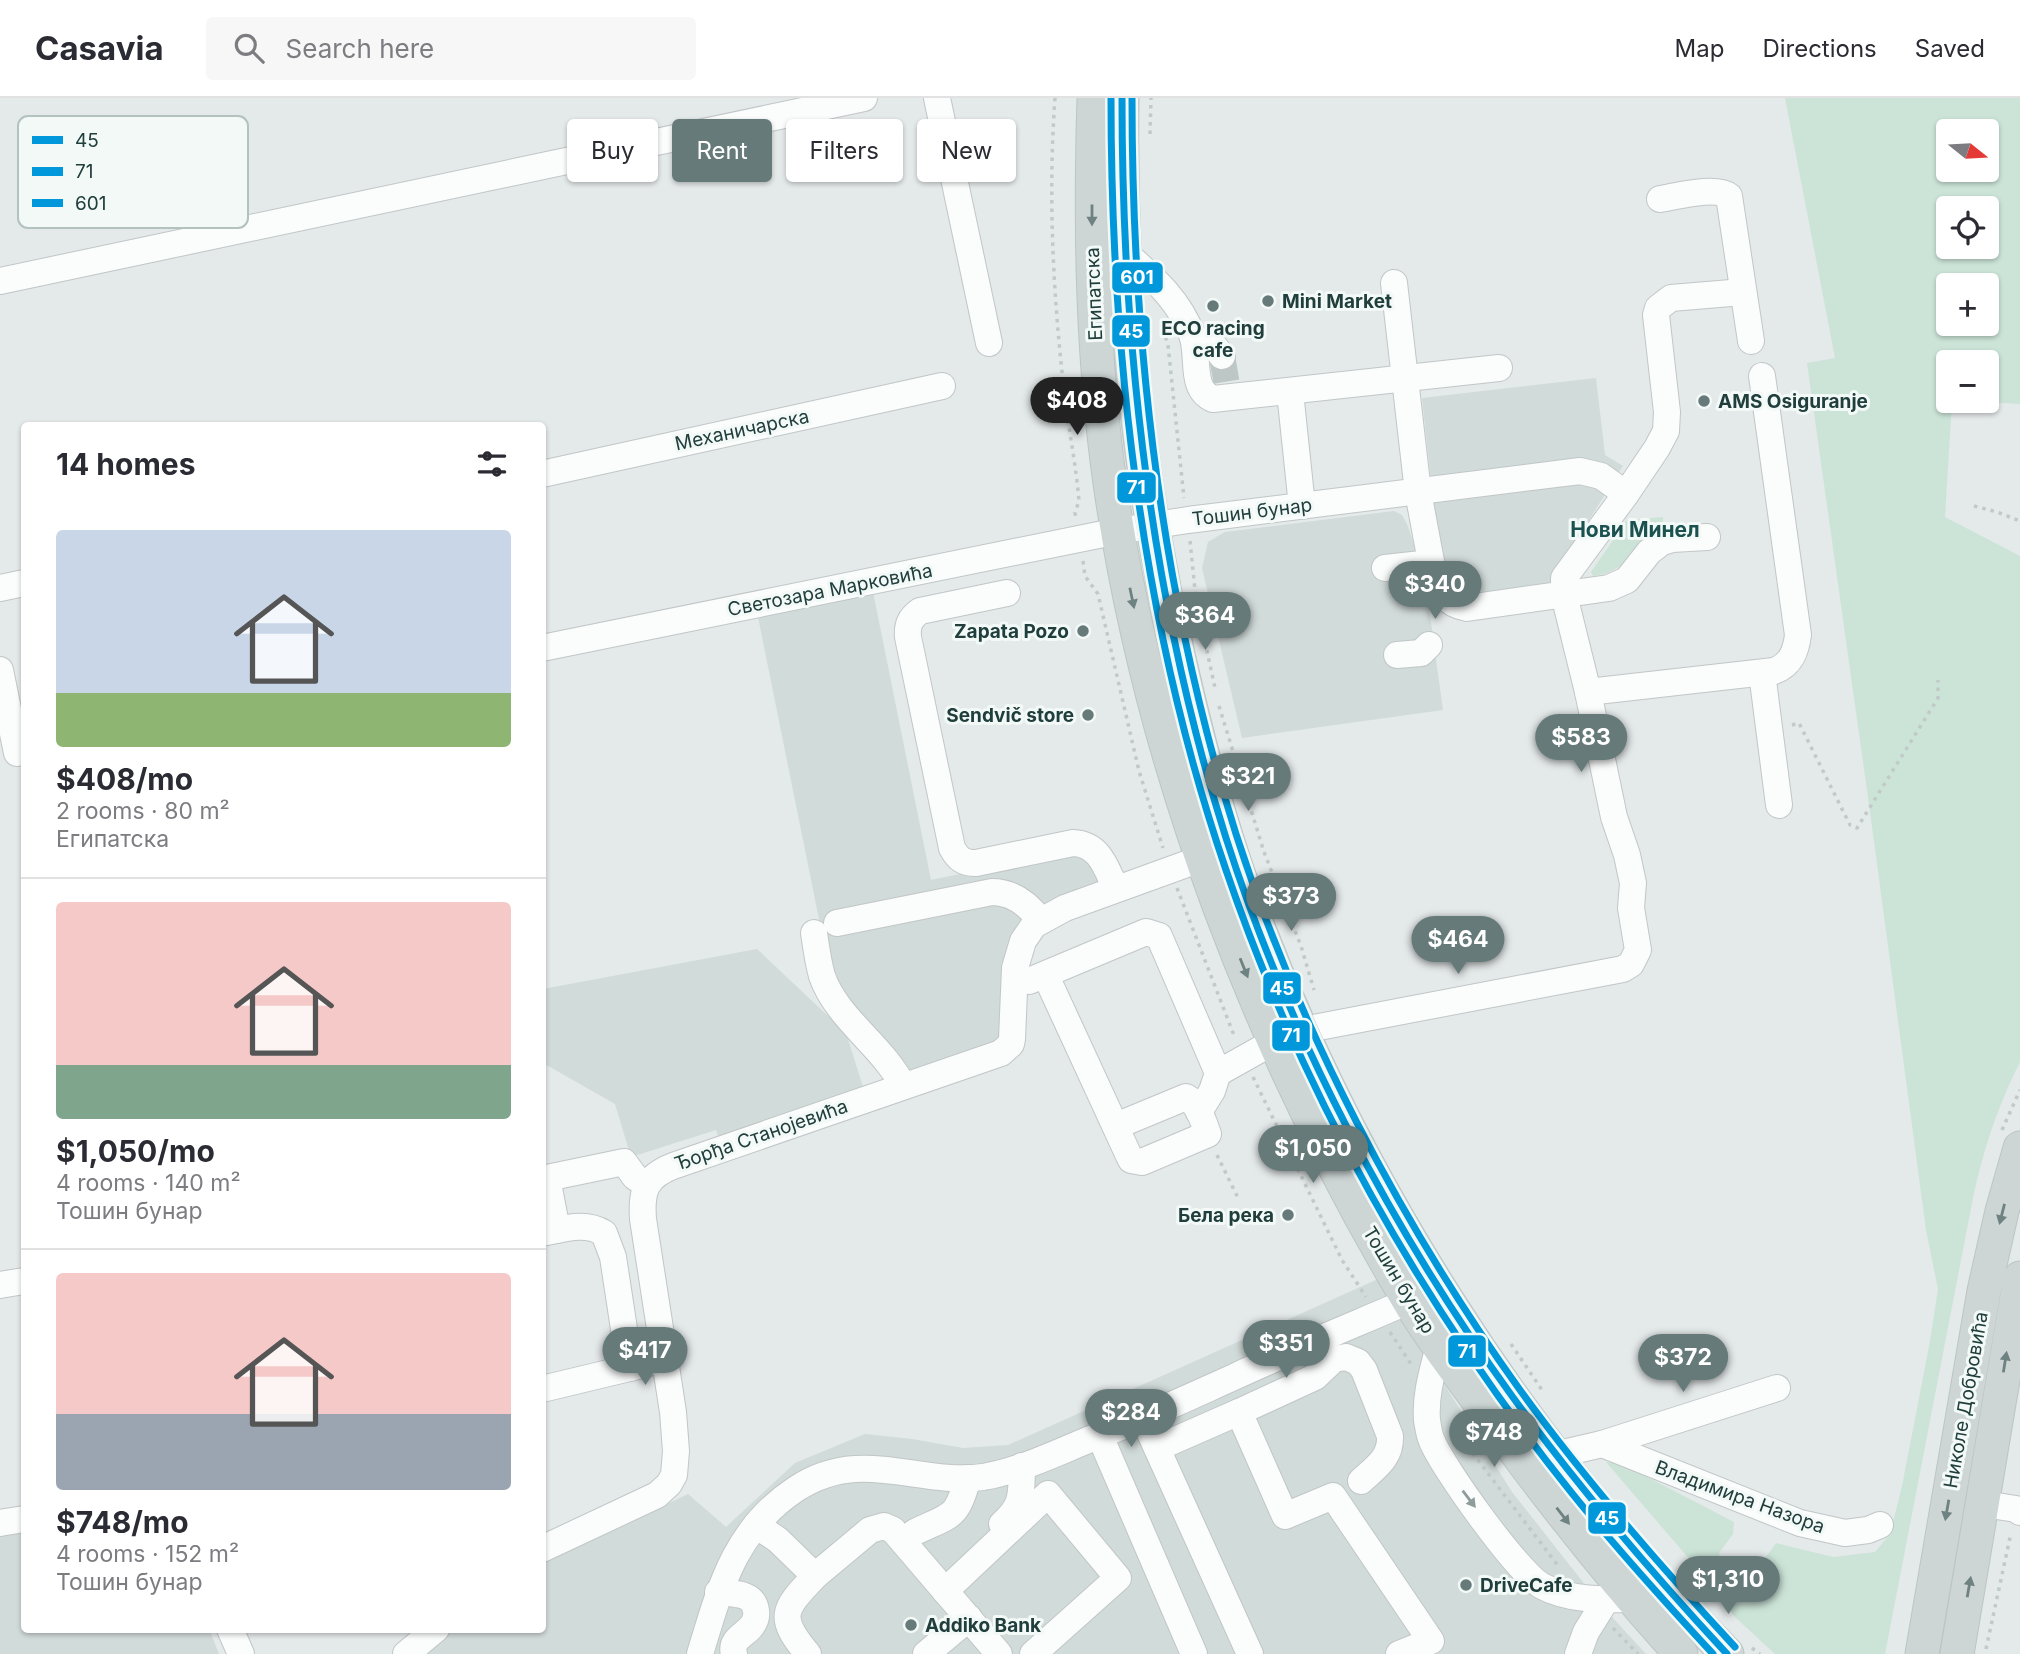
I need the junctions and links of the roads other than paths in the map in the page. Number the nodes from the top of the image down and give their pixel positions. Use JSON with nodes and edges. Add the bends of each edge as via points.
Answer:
{"nodes":[{"id":1,"x":864,"y":98,"type":"edge"},
{"id":2,"x":937,"y":98,"type":"edge"},
{"id":3,"x":1094,"y":98,"type":"edge"},
{"id":4,"x":1122,"y":98,"type":"edge"},
{"id":5,"x":1660,"y":199,"type":"dead end"},
{"id":6,"x":1123,"y":251,"type":"junction"},
{"id":7,"x":0,"y":282,"type":"edge"},
{"id":8,"x":1394,"y":283,"type":"dead end"},
{"id":9,"x":1743,"y":292,"type":"junction"},
{"id":10,"x":1194,"y":337,"type":"junction"},
{"id":11,"x":1751,"y":341,"type":"dead end"},
{"id":12,"x":989,"y":344,"type":"dead end"},
{"id":13,"x":1222,"y":356,"type":"dead end"},
{"id":14,"x":1499,"y":369,"type":"dead end"},
{"id":15,"x":1762,"y":376,"type":"dead end"},
{"id":16,"x":1405,"y":380,"type":"junction"},
{"id":17,"x":942,"y":386,"type":"dead end"},
{"id":18,"x":1290,"y":392,"type":"junction"},
{"id":19,"x":546,"y":473,"type":"edge"},
{"id":20,"x":1418,"y":492,"type":"junction"},
{"id":21,"x":1626,"y":494,"type":"junction"},
{"id":22,"x":1303,"y":506,"type":"junction"},
{"id":23,"x":1151,"y":526,"type":"junction"},
{"id":24,"x":1118,"y":531,"type":"junction"},
{"id":25,"x":1707,"y":537,"type":"dead end"},
{"id":26,"x":1431,"y":563,"type":"junction"},
{"id":27,"x":1385,"y":568,"type":"dead end"},
{"id":28,"x":21,"y":584,"type":"edge"},
{"id":29,"x":0,"y":588,"type":"edge"},
{"id":30,"x":1007,"y":593,"type":"dead end"},
{"id":31,"x":1564,"y":594,"type":"junction"},
{"id":32,"x":1429,"y":645,"type":"dead end"},
{"id":33,"x":546,"y":647,"type":"edge"},
{"id":34,"x":1397,"y":655,"type":"dead end"},
{"id":35,"x":0,"y":670,"type":"edge"},
{"id":36,"x":1762,"y":673,"type":"junction"},
{"id":37,"x":1588,"y":692,"type":"junction"},
{"id":38,"x":14,"y":753,"type":"edge"},
{"id":39,"x":1779,"y":805,"type":"dead end"},
{"id":40,"x":1203,"y":858,"type":"junction"},
{"id":41,"x":1116,"y":889,"type":"junction"},
{"id":42,"x":1040,"y":920,"type":"junction"},
{"id":43,"x":1046,"y":976,"type":"junction"},
{"id":44,"x":1014,"y":984,"type":"junction"},
{"id":45,"x":1302,"y":1032,"type":"junction"},
{"id":46,"x":1218,"y":1073,"type":"junction"},
{"id":47,"x":903,"y":1086,"type":"junction"},
{"id":48,"x":1203,"y":1123,"type":"junction"},
{"id":49,"x":1115,"y":1126,"type":"junction"},
{"id":50,"x":2020,"y":1148,"type":"edge"},
{"id":51,"x":546,"y":1179,"type":"edge"},
{"id":52,"x":647,"y":1185,"type":"junction"},
{"id":53,"x":546,"y":1190,"type":"edge"},
{"id":54,"x":550,"y":1232,"type":"edge"},
{"id":55,"x":2020,"y":1278,"type":"edge"},
{"id":56,"x":21,"y":1282,"type":"edge"},
{"id":57,"x":0,"y":1286,"type":"edge"},
{"id":58,"x":1409,"y":1301,"type":"junction"},
{"id":59,"x":1439,"y":1346,"type":"junction"},
{"id":60,"x":665,"y":1359,"type":"junction"},
{"id":61,"x":630,"y":1368,"type":"junction"},
{"id":62,"x":546,"y":1388,"type":"edge"},
{"id":63,"x":1777,"y":1388,"type":"dead end"},
{"id":64,"x":1239,"y":1412,"type":"junction"},
{"id":65,"x":1144,"y":1418,"type":"junction"},
{"id":66,"x":1100,"y":1436,"type":"junction"},
{"id":67,"x":1602,"y":1444,"type":"junction"},
{"id":68,"x":1157,"y":1448,"type":"junction"},
{"id":69,"x":1555,"y":1455,"type":"junction"},
{"id":70,"x":1054,"y":1465,"type":"dead end"},
{"id":71,"x":1022,"y":1466,"type":"junction"},
{"id":72,"x":968,"y":1478,"type":"junction"},
{"id":73,"x":1360,"y":1481,"type":"dead end"},
{"id":74,"x":1048,"y":1494,"type":"junction"},
{"id":75,"x":2006,"y":1508,"type":"edge"},
{"id":76,"x":21,"y":1520,"type":"edge"},
{"id":77,"x":0,"y":1523,"type":"edge"},
{"id":78,"x":756,"y":1525,"type":"junction"},
{"id":79,"x":1880,"y":1525,"type":"dead end"},
{"id":80,"x":915,"y":1532,"type":"dead end"},
{"id":81,"x":990,"y":1534,"type":"dead end"},
{"id":82,"x":546,"y":1547,"type":"edge"},
{"id":83,"x":815,"y":1576,"type":"junction"},
{"id":84,"x":945,"y":1591,"type":"junction"},
{"id":85,"x":718,"y":1592,"type":"junction"},
{"id":86,"x":1612,"y":1604,"type":"junction"},
{"id":87,"x":968,"y":1618,"type":"junction"},
{"id":88,"x":232,"y":1633,"type":"edge"},
{"id":89,"x":428,"y":1633,"type":"edge"},
{"id":90,"x":1739,"y":1650,"type":"edge"},
{"id":91,"x":993,"y":1652,"type":"edge"},
{"id":92,"x":241,"y":1654,"type":"edge"},
{"id":93,"x":406,"y":1654,"type":"edge"},
{"id":94,"x":700,"y":1654,"type":"edge"},
{"id":95,"x":734,"y":1654,"type":"edge"},
{"id":96,"x":808,"y":1654,"type":"edge"},
{"id":97,"x":926,"y":1654,"type":"edge"},
{"id":98,"x":1033,"y":1654,"type":"edge"},
{"id":99,"x":1194,"y":1654,"type":"edge"},
{"id":100,"x":1250,"y":1654,"type":"edge"},
{"id":101,"x":1399,"y":1654,"type":"edge"},
{"id":102,"x":1578,"y":1654,"type":"edge"},
{"id":103,"x":1681,"y":1654,"type":"edge"},
{"id":104,"x":1922,"y":1654,"type":"edge"},
{"id":105,"x":1957,"y":1654,"type":"edge"}],
"edges":[{"from":1,"to":7,"type":"street"},
{"from":2,"to":12,"type":"street"},
{"from":3,"to":24,"type":"main road","name":"Египатска","one_way":true,"via":[[1095,336]]},
{"from":4,"to":6,"type":"main road","name":"Египатска"},
{"from":5,"to":9,"type":"street","via":[[1713,191],[1729,196]]},
{"from":6,"to":10,"type":"street","via":[[1168,293]]},
{"from":6,"to":23,"type":"main road","name":"Египатска","via":[[1132,385]]},
{"from":8,"to":16,"type":"street"},
{"from":9,"to":11,"type":"street"},
{"from":9,"to":21,"type":"street","via":[[1671,298],[1658,308],[1666,431]]},
{"from":10,"to":13,"type":"street"},
{"from":10,"to":18,"type":"street","via":[[1202,392],[1213,399],[1228,392]]},
{"from":14,"to":16,"type":"street"},
{"from":15,"to":36,"type":"street","via":[[1798,635],[1786,665]]},
{"from":16,"to":18,"type":"street"},
{"from":16,"to":20,"type":"street"},
{"from":17,"to":19,"type":"street","name":"Механичарска"},
{"from":18,"to":22,"type":"street"},
{"from":20,"to":21,"type":"street","name":"Тошин бунар","via":[[1580,471],[1601,475]]},
{"from":20,"to":22,"type":"street","name":"Тошин бунар"},
{"from":20,"to":26,"type":"street"},
{"from":21,"to":31,"type":"street","via":[[1567,573]]},
{"from":22,"to":23,"type":"street","name":"Тошин бунар"},
{"from":23,"to":24,"type":"street","name":"Светозара Марковића"},
{"from":23,"to":45,"type":"main road","name":"Тошин бунар","via":[[1212,788],[1245,893]]},
{"from":24,"to":33,"type":"street","name":"Светозара Марковића"},
{"from":24,"to":40,"type":"main road","name":"Тошин бунар","one_way":true,"via":[[1162,731]]},
{"from":25,"to":31,"type":"street","via":[[1662,542],[1622,583]]},
{"from":26,"to":27,"type":"street"},
{"from":26,"to":31,"type":"street","via":[[1439,592],[1460,607]]},
{"from":28,"to":29,"type":"street"},
{"from":30,"to":41,"type":"street","via":[[920,611],[907,627],[953,848],[965,863],[976,863],[1083,843],[1096,849]]},
{"from":31,"to":37,"type":"street"},
{"from":32,"to":34,"type":"street","via":[[1421,653]]},
{"from":35,"to":38,"type":"street"},
{"from":36,"to":37,"type":"street"},
{"from":36,"to":39,"type":"street"},
{"from":37,"to":45,"type":"street","via":[[1630,830],[1631,908],[1638,943],[1628,967]]},
{"from":40,"to":41,"type":"street"},
{"from":40,"to":45,"type":"main road","name":"Тошин бунар","one_way":true,"via":[[1231,936]]},
{"from":41,"to":42,"type":"street"},
{"from":42,"to":44,"type":"street","name":"Ђорђа Станојевића","via":[[1023,941]]},
{"from":42,"to":47,"type":"street","via":[[1013,896],[992,892],[825,928],[822,976]]},
{"from":43,"to":44,"type":"street"},
{"from":43,"to":46,"type":"street","via":[[1146,932],[1155,933],[1162,940]]},
{"from":43,"to":49,"type":"street"},
{"from":44,"to":47,"type":"street","name":"Ђорђа Станојевића","via":[[1013,1034],[1007,1049]]},
{"from":45,"to":46,"type":"street"},
{"from":45,"to":58,"type":"main road","name":"Тошин бунар","via":[[1298,1096]]},
{"from":45,"to":69,"type":"main road","name":"Тошин бунар","via":[[1381,1190],[1434,1279]]},
{"from":46,"to":48,"type":"street"},
{"from":47,"to":52,"type":"street","name":"Ђорђа Станојевића","via":[[662,1170]]},
{"from":48,"to":49,"type":"street","via":[[1186,1097]]},
{"from":48,"to":49,"type":"street","via":[[1147,1160],[1135,1162]]},
{"from":50,"to":104,"type":"main road","name":"Николе Добровића","one_way":true,"via":[[1984,1291]]},
{"from":51,"to":52,"type":"street","via":[[624,1162]]},
{"from":52,"to":60,"type":"street","via":[[643,1219]]},
{"from":53,"to":54,"type":"street"},
{"from":54,"to":61,"type":"street","via":[[583,1226],[604,1233]]},
{"from":75,"to":55,"type":"main road","name":"Николе Добровића","one_way":true},
{"from":56,"to":57,"type":"street"},
{"from":58,"to":59,"type":"main road","name":"Тошин бунар"},
{"from":58,"to":65,"type":"street"},
{"from":59,"to":86,"type":"main road","name":"Тошин бунар","one_way":true,"via":[[1523,1464]]},
{"from":59,"to":86,"type":"street","one_way":true,"via":[[1427,1420],[1431,1439],[1450,1474],[1530,1576],[1567,1595]]},
{"from":60,"to":61,"type":"street"},
{"from":60,"to":82,"type":"street","via":[[676,1451],[674,1475],[657,1495]]},
{"from":61,"to":62,"type":"street"},
{"from":63,"to":67,"type":"street","name":"Владимира Назора"},
{"from":64,"to":68,"type":"street"},
{"from":64,"to":73,"type":"street","via":[[1315,1377],[1334,1359],[1353,1359],[1364,1370],[1390,1436],[1384,1460]]},
{"from":64,"to":101,"type":"street","via":[[1285,1516],[1333,1496],[1431,1641]]},
{"from":65,"to":66,"type":"street"},
{"from":65,"to":68,"type":"street"},
{"from":66,"to":71,"type":"street"},
{"from":66,"to":99,"type":"street"},
{"from":67,"to":69,"type":"street","name":"Владимира Назора"},
{"from":67,"to":79,"type":"street","name":"Владимира Назора","via":[[1800,1523],[1845,1533]]},
{"from":68,"to":100,"type":"street"},
{"from":69,"to":90,"type":"main road","name":"Тошин бунар","via":[[1610,1525]]},
{"from":70,"to":74,"type":"street"},
{"from":71,"to":72,"type":"street"},
{"from":71,"to":81,"type":"street","via":[[1019,1506]]},
{"from":72,"to":78,"type":"street","via":[[857,1468],[797,1488]]},
{"from":72,"to":80,"type":"street","via":[[954,1512]]},
{"from":74,"to":84,"type":"street"},
{"from":74,"to":98,"type":"street","via":[[1130,1575]]},
{"from":105,"to":75,"type":"main road","name":"Николе Добровића","one_way":true},
{"from":76,"to":77,"type":"street"},
{"from":78,"to":83,"type":"street"},
{"from":78,"to":85,"type":"street"},
{"from":83,"to":84,"type":"street","via":[[870,1530],[884,1527],[893,1530]]},
{"from":83,"to":96,"type":"street","via":[[787,1610],[792,1631]]},
{"from":84,"to":87,"type":"street"},
{"from":85,"to":94,"type":"street"},
{"from":85,"to":95,"type":"street","via":[[744,1595],[756,1606],[754,1623],[736,1641]]},
{"from":86,"to":102,"type":"street"},
{"from":86,"to":103,"type":"main road","name":"Тошин бунар"},
{"from":87,"to":91,"type":"street"},
{"from":87,"to":97,"type":"street"},
{"from":88,"to":92,"type":"street"},
{"from":89,"to":93,"type":"street"}]}
